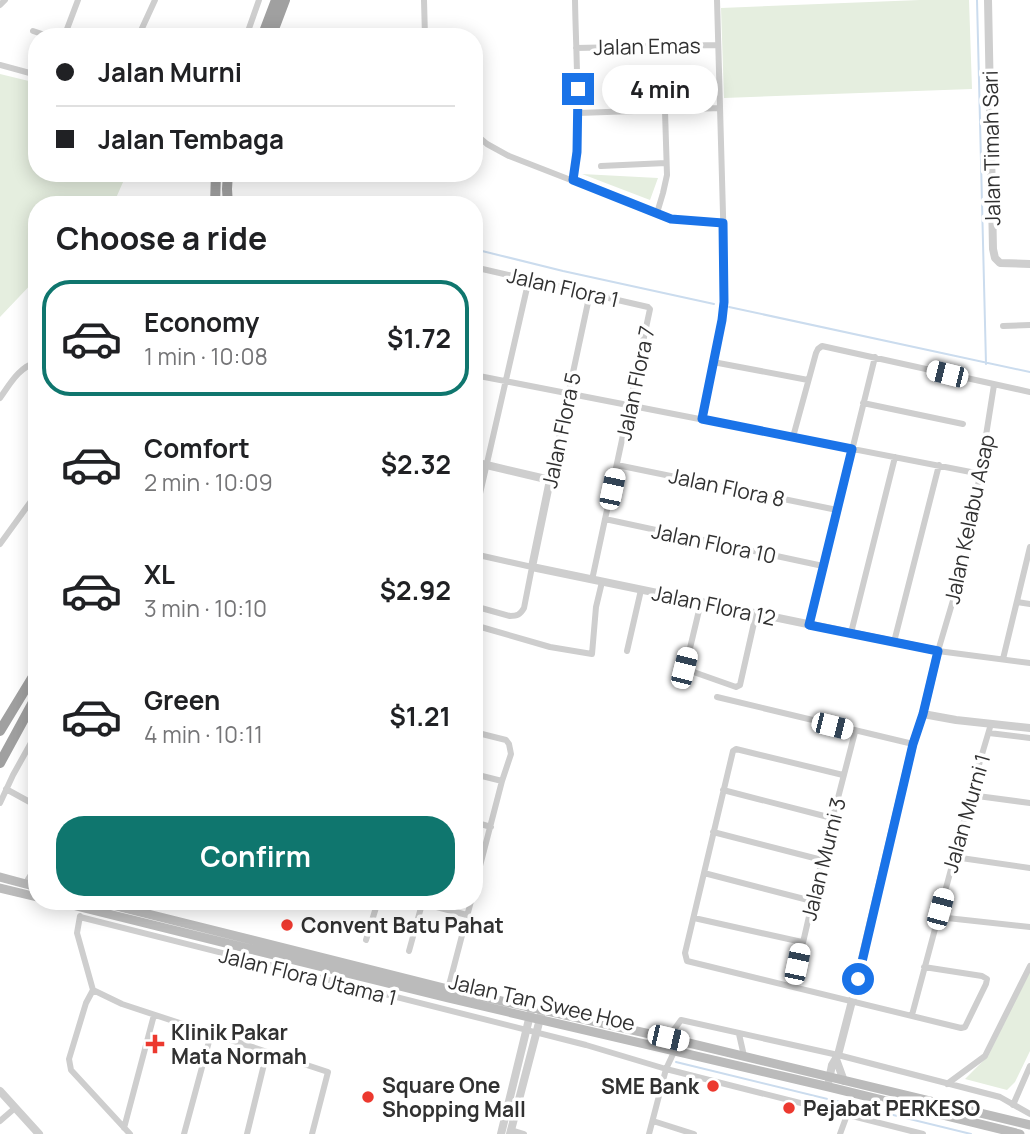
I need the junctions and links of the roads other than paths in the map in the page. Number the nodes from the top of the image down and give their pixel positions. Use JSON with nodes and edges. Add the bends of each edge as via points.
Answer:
{"nodes":[{"id":1,"x":5,"y":0,"type":"edge"},
{"id":2,"x":78,"y":0,"type":"edge"},
{"id":3,"x":155,"y":0,"type":"edge"},
{"id":4,"x":259,"y":0,"type":"edge"},
{"id":5,"x":276,"y":0,"type":"edge"},
{"id":6,"x":285,"y":0,"type":"edge"},
{"id":7,"x":424,"y":0,"type":"edge"},
{"id":8,"x":575,"y":0,"type":"edge"},
{"id":9,"x":717,"y":0,"type":"edge"},
{"id":10,"x":988,"y":0,"type":"edge"},
{"id":11,"x":0,"y":5,"type":"edge"},
{"id":12,"x":67,"y":28,"type":"edge"},
{"id":13,"x":142,"y":28,"type":"edge"},
{"id":14,"x":249,"y":28,"type":"edge"},
{"id":15,"x":265,"y":28,"type":"edge"},
{"id":16,"x":274,"y":28,"type":"edge"},
{"id":17,"x":425,"y":28,"type":"edge"},
{"id":18,"x":718,"y":45,"type":"junction"},
{"id":19,"x":576,"y":48,"type":"junction"},
{"id":20,"x":0,"y":65,"type":"edge"},
{"id":21,"x":28,"y":73,"type":"edge"},
{"id":22,"x":720,"y":108,"type":"junction"},
{"id":23,"x":664,"y":111,"type":"junction"},
{"id":24,"x":578,"y":113,"type":"junction"},
{"id":25,"x":483,"y":141,"type":"edge"},
{"id":26,"x":666,"y":163,"type":"junction"},
{"id":27,"x":601,"y":166,"type":"dead end"},
{"id":28,"x":573,"y":180,"type":"junction"},
{"id":29,"x":657,"y":213,"type":"junction"},
{"id":30,"x":723,"y":223,"type":"junction"},
{"id":31,"x":1030,"y":264,"type":"edge"},
{"id":32,"x":483,"y":269,"type":"edge"},
{"id":33,"x":529,"y":279,"type":"junction"},
{"id":34,"x":590,"y":293,"type":"junction"},
{"id":35,"x":650,"y":309,"type":"joint"},
{"id":36,"x":1030,"y":325,"type":"edge"},
{"id":37,"x":1003,"y":326,"type":"dead end"},
{"id":38,"x":875,"y":357,"type":"junction"},
{"id":39,"x":713,"y":362,"type":"junction"},
{"id":40,"x":28,"y":365,"type":"edge"},
{"id":41,"x":483,"y":377,"type":"edge"},
{"id":42,"x":808,"y":380,"type":"junction"},
{"id":43,"x":505,"y":381,"type":"junction"},
{"id":44,"x":994,"y":385,"type":"junction"},
{"id":45,"x":1030,"y":392,"type":"edge"},
{"id":46,"x":568,"y":394,"type":"junction"},
{"id":47,"x":0,"y":398,"type":"edge"},
{"id":48,"x":863,"y":404,"type":"junction"},
{"id":49,"x":630,"y":406,"type":"junction"},
{"id":50,"x":702,"y":419,"type":"junction"},
{"id":51,"x":963,"y":424,"type":"dead end"},
{"id":52,"x":793,"y":437,"type":"junction"},
{"id":53,"x":852,"y":449,"type":"junction"},
{"id":54,"x":895,"y":457,"type":"junction"},
{"id":55,"x":483,"y":464,"type":"edge"},
{"id":56,"x":486,"y":465,"type":"junction"},
{"id":57,"x":617,"y":465,"type":"junction"},
{"id":58,"x":939,"y":465,"type":"junction"},
{"id":59,"x":981,"y":474,"type":"junction"},
{"id":60,"x":483,"y":479,"type":"edge"},
{"id":61,"x":550,"y":480,"type":"junction"},
{"id":62,"x":28,"y":505,"type":"edge"},
{"id":63,"x":837,"y":510,"type":"junction"},
{"id":64,"x":605,"y":519,"type":"junction"},
{"id":65,"x":0,"y":544,"type":"edge"},
{"id":66,"x":1030,"y":547,"type":"edge"},
{"id":67,"x":483,"y":556,"type":"edge"},
{"id":68,"x":823,"y":566,"type":"junction"},
{"id":69,"x":532,"y":567,"type":"junction"},
{"id":70,"x":592,"y":580,"type":"junction"},
{"id":71,"x":603,"y":582,"type":"junction"},
{"id":72,"x":640,"y":590,"type":"junction"},
{"id":73,"x":701,"y":602,"type":"junction"},
{"id":74,"x":1017,"y":602,"type":"junction"},
{"id":75,"x":1030,"y":604,"type":"edge"},
{"id":76,"x":483,"y":608,"type":"edge"},
{"id":77,"x":756,"y":614,"type":"junction"},
{"id":78,"x":809,"y":625,"type":"junction"},
{"id":79,"x":483,"y":628,"type":"edge"},
{"id":80,"x":851,"y":633,"type":"junction"},
{"id":81,"x":894,"y":642,"type":"junction"},
{"id":82,"x":627,"y":651,"type":"dead end"},
{"id":83,"x":938,"y":651,"type":"junction"},
{"id":84,"x":1003,"y":659,"type":"junction"},
{"id":85,"x":1030,"y":663,"type":"edge"},
{"id":86,"x":28,"y":685,"type":"edge"},
{"id":87,"x":717,"y":697,"type":"dead end"},
{"id":88,"x":28,"y":712,"type":"edge"},
{"id":89,"x":923,"y":714,"type":"junction"},
{"id":90,"x":1030,"y":728,"type":"edge"},
{"id":91,"x":990,"y":729,"type":"junction"},
{"id":92,"x":0,"y":731,"type":"edge"},
{"id":93,"x":855,"y":732,"type":"junction"},
{"id":94,"x":483,"y":734,"type":"edge"},
{"id":95,"x":1030,"y":738,"type":"edge"},
{"id":96,"x":913,"y":744,"type":"junction"},
{"id":97,"x":28,"y":749,"type":"edge"},
{"id":98,"x":0,"y":763,"type":"edge"},
{"id":99,"x":843,"y":775,"type":"junction"},
{"id":100,"x":483,"y":776,"type":"edge"},
{"id":101,"x":502,"y":781,"type":"junction"},
{"id":102,"x":6,"y":789,"type":"junction"},
{"id":103,"x":723,"y":790,"type":"junction"},
{"id":104,"x":970,"y":795,"type":"junction"},
{"id":105,"x":28,"y":801,"type":"edge"},
{"id":106,"x":0,"y":803,"type":"edge"},
{"id":107,"x":1030,"y":803,"type":"edge"},
{"id":108,"x":832,"y":818,"type":"junction"},
{"id":109,"x":483,"y":825,"type":"edge"},
{"id":110,"x":491,"y":827,"type":"junction"},
{"id":111,"x":713,"y":832,"type":"junction"},
{"id":112,"x":483,"y":850,"type":"edge"},
{"id":113,"x":954,"y":858,"type":"junction"},
{"id":114,"x":822,"y":860,"type":"junction"},
{"id":115,"x":1030,"y":868,"type":"edge"},
{"id":116,"x":704,"y":873,"type":"junction"},
{"id":117,"x":0,"y":877,"type":"edge"},
{"id":118,"x":28,"y":879,"type":"edge"},
{"id":119,"x":25,"y":884,"type":"junction"},
{"id":120,"x":28,"y":885,"type":"edge"},
{"id":121,"x":0,"y":888,"type":"edge"},
{"id":122,"x":28,"y":895,"type":"edge"},
{"id":123,"x":812,"y":901,"type":"junction"},
{"id":124,"x":76,"y":910,"type":"edge"},
{"id":125,"x":132,"y":910,"type":"edge"},
{"id":126,"x":375,"y":910,"type":"edge"},
{"id":127,"x":420,"y":910,"type":"edge"},
{"id":128,"x":447,"y":910,"type":"edge"},
{"id":129,"x":468,"y":910,"type":"edge"},
{"id":130,"x":82,"y":913,"type":"junction"},
{"id":131,"x":467,"y":915,"type":"junction"},
{"id":132,"x":938,"y":917,"type":"junction"},
{"id":133,"x":694,"y":918,"type":"junction"},
{"id":134,"x":1030,"y":927,"type":"edge"},
{"id":135,"x":366,"y":940,"type":"dead end"},
{"id":136,"x":802,"y":942,"type":"junction"},
{"id":137,"x":409,"y":951,"type":"dead end"},
{"id":138,"x":1030,"y":966,"type":"edge"},
{"id":139,"x":924,"y":967,"type":"junction"},
{"id":140,"x":793,"y":986,"type":"junction"},
{"id":141,"x":448,"y":989,"type":"junction"},
{"id":142,"x":93,"y":990,"type":"junction"},
{"id":143,"x":852,"y":1001,"type":"junction"},
{"id":144,"x":536,"y":1014,"type":"junction"},
{"id":145,"x":155,"y":1015,"type":"junction"},
{"id":146,"x":912,"y":1015,"type":"junction"},
{"id":147,"x":527,"y":1030,"type":"junction"},
{"id":148,"x":536,"y":1032,"type":"junction"},
{"id":149,"x":211,"y":1034,"type":"junction"},
{"id":150,"x":739,"y":1034,"type":"junction"},
{"id":151,"x":668,"y":1038,"type":"junction"},
{"id":152,"x":267,"y":1052,"type":"junction"},
{"id":153,"x":673,"y":1054,"type":"junction"},
{"id":154,"x":744,"y":1056,"type":"junction"},
{"id":155,"x":837,"y":1057,"type":"junction"},
{"id":156,"x":1030,"y":1066,"type":"edge"},
{"id":157,"x":667,"y":1067,"type":"junction"},
{"id":158,"x":845,"y":1081,"type":"junction"},
{"id":159,"x":829,"y":1082,"type":"junction"},
{"id":160,"x":947,"y":1084,"type":"junction"},
{"id":161,"x":0,"y":1091,"type":"edge"},
{"id":162,"x":1013,"y":1105,"type":"junction"},
{"id":163,"x":15,"y":1108,"type":"junction"},
{"id":164,"x":1030,"y":1114,"type":"edge"},
{"id":165,"x":847,"y":1115,"type":"junction"},
{"id":166,"x":0,"y":1121,"type":"edge"},
{"id":167,"x":653,"y":1121,"type":"junction"},
{"id":168,"x":1030,"y":1125,"type":"edge"},
{"id":169,"x":127,"y":1131,"type":"edge"},
{"id":170,"x":991,"y":1131,"type":"edge"},
{"id":171,"x":510,"y":1132,"type":"edge"},
{"id":172,"x":39,"y":1134,"type":"edge"},
{"id":173,"x":184,"y":1134,"type":"edge"},
{"id":174,"x":247,"y":1134,"type":"edge"},
{"id":175,"x":312,"y":1134,"type":"edge"},
{"id":176,"x":501,"y":1134,"type":"edge"},
{"id":177,"x":524,"y":1134,"type":"edge"},
{"id":178,"x":649,"y":1134,"type":"edge"},
{"id":179,"x":694,"y":1134,"type":"edge"},
{"id":180,"x":840,"y":1134,"type":"edge"},
{"id":181,"x":923,"y":1134,"type":"edge"},
{"id":182,"x":1020,"y":1134,"type":"edge"}],
"edges":[{"from":1,"to":11,"type":"street"},
{"from":2,"to":12,"type":"street"},
{"from":3,"to":13,"type":"street"},
{"from":4,"to":14,"type":"street"},
{"from":5,"to":15,"type":"highway"},
{"from":6,"to":16,"type":"highway"},
{"from":7,"to":17,"type":"street"},
{"from":8,"to":19,"type":"street"},
{"from":9,"to":18,"type":"street"},
{"from":10,"to":31,"type":"street","name":"Jalan Timah Sari","via":[[993,249],[1000,263]]},
{"from":18,"to":19,"type":"street","name":"Jalan Emas"},
{"from":18,"to":22,"type":"street"},
{"from":19,"to":24,"type":"street"},
{"from":20,"to":21,"type":"street"},
{"from":22,"to":23,"type":"street"},
{"from":22,"to":30,"type":"street"},
{"from":23,"to":24,"type":"street"},
{"from":23,"to":26,"type":"street"},
{"from":24,"to":28,"type":"street"},
{"from":25,"to":28,"type":"street","via":[[509,156]]},
{"from":26,"to":27,"type":"street"},
{"from":26,"to":29,"type":"street"},
{"from":28,"to":29,"type":"street"},
{"from":29,"to":30,"type":"street","via":[[671,219]]},
{"from":30,"to":39,"type":"street","via":[[724,302]]},
{"from":32,"to":33,"type":"street","name":"Jalan Flora 1"},
{"from":33,"to":34,"type":"street","name":"Jalan Flora 1"},
{"from":33,"to":43,"type":"street"},
{"from":34,"to":35,"type":"street","name":"Jalan Flora 1"},
{"from":34,"to":46,"type":"street","name":"Jalan Flora 5"},
{"from":35,"to":49,"type":"street","name":"Jalan Flora 7"},
{"from":36,"to":37,"type":"street"},
{"from":38,"to":42,"type":"street","via":[[822,346]]},
{"from":38,"to":44,"type":"street"},
{"from":38,"to":48,"type":"street"},
{"from":39,"to":42,"type":"street"},
{"from":39,"to":50,"type":"street"},
{"from":40,"to":47,"type":"street"},
{"from":41,"to":43,"type":"street"},
{"from":42,"to":52,"type":"street"},
{"from":43,"to":46,"type":"street"},
{"from":43,"to":56,"type":"street"},
{"from":44,"to":45,"type":"street"},
{"from":44,"to":59,"type":"street","name":"Jalan Kelabu Asap"},
{"from":46,"to":49,"type":"street"},
{"from":46,"to":61,"type":"street","name":"Jalan Flora 5"},
{"from":48,"to":51,"type":"street"},
{"from":48,"to":53,"type":"street"},
{"from":49,"to":50,"type":"street"},
{"from":49,"to":57,"type":"street","name":"Jalan Flora 7"},
{"from":50,"to":52,"type":"street"},
{"from":52,"to":53,"type":"street"},
{"from":53,"to":54,"type":"street"},
{"from":53,"to":63,"type":"street"},
{"from":54,"to":58,"type":"street"},
{"from":54,"to":80,"type":"street"},
{"from":55,"to":56,"type":"street"},
{"from":56,"to":60,"type":"street"},
{"from":56,"to":61,"type":"street"},
{"from":57,"to":63,"type":"street","name":"Jalan Flora 8"},
{"from":57,"to":64,"type":"street","name":"Jalan Flora 7"},
{"from":58,"to":59,"type":"street"},
{"from":58,"to":81,"type":"street"},
{"from":59,"to":83,"type":"street","name":"Jalan Kelabu Asap","via":[[962,570]]},
{"from":61,"to":69,"type":"street","name":"Jalan Flora 5"},
{"from":62,"to":65,"type":"street"},
{"from":63,"to":68,"type":"street"},
{"from":64,"to":68,"type":"street","name":"Jalan Flora 10"},
{"from":64,"to":70,"type":"street","name":"Jalan Flora 7"},
{"from":66,"to":74,"type":"street"},
{"from":67,"to":69,"type":"street"},
{"from":68,"to":78,"type":"street"},
{"from":69,"to":70,"type":"street","name":"Jalan Flora 12"},
{"from":69,"to":76,"type":"street","via":[[521,614]]},
{"from":70,"to":71,"type":"street","name":"Jalan Flora 12"},
{"from":71,"to":72,"type":"street","name":"Jalan Flora 12"},
{"from":71,"to":79,"type":"street","via":[[592,654]]},
{"from":72,"to":73,"type":"street","name":"Jalan Flora 12"},
{"from":72,"to":82,"type":"street"},
{"from":73,"to":77,"type":"street","name":"Jalan Flora 12"},
{"from":73,"to":77,"type":"street","via":[[684,668],[736,687]]},
{"from":74,"to":75,"type":"street"},
{"from":74,"to":84,"type":"street"},
{"from":77,"to":78,"type":"street","name":"Jalan Flora 12"},
{"from":78,"to":80,"type":"street","name":"Jalan Flora 12"},
{"from":80,"to":81,"type":"street","name":"Jalan Flora 12"},
{"from":81,"to":83,"type":"street","name":"Jalan Flora 12"},
{"from":83,"to":84,"type":"street"},
{"from":83,"to":89,"type":"street"},
{"from":84,"to":85,"type":"street"},
{"from":86,"to":92,"type":"highway"},
{"from":87,"to":93,"type":"street"},
{"from":88,"to":98,"type":"highway"},
{"from":89,"to":91,"type":"street"},
{"from":89,"to":96,"type":"street"},
{"from":90,"to":91,"type":"street"},
{"from":91,"to":95,"type":"street","name":"Jalan Murni 1"},
{"from":91,"to":104,"type":"street","name":"Jalan Murni 1"},
{"from":93,"to":96,"type":"street"},
{"from":93,"to":99,"type":"street","name":"Jalan Murni 3"},
{"from":94,"to":101,"type":"street","via":[[509,744],[511,754]]},
{"from":96,"to":143,"type":"street"},
{"from":97,"to":102,"type":"street"},
{"from":99,"to":103,"type":"street","via":[[736,749]]},
{"from":99,"to":108,"type":"street","name":"Jalan Murni 3"},
{"from":100,"to":101,"type":"street"},
{"from":101,"to":110,"type":"street"},
{"from":102,"to":105,"type":"street"},
{"from":102,"to":106,"type":"street"},
{"from":103,"to":108,"type":"street"},
{"from":103,"to":111,"type":"street"},
{"from":104,"to":107,"type":"street"},
{"from":104,"to":113,"type":"street","name":"Jalan Murni 1"},
{"from":108,"to":114,"type":"street","name":"Jalan Murni 3"},
{"from":109,"to":110,"type":"street"},
{"from":110,"to":112,"type":"street"},
{"from":111,"to":114,"type":"street"},
{"from":111,"to":116,"type":"street"},
{"from":113,"to":115,"type":"street"},
{"from":113,"to":132,"type":"street","name":"Jalan Murni 1"},
{"from":114,"to":123,"type":"street","name":"Jalan Murni 3"},
{"from":116,"to":123,"type":"street"},
{"from":116,"to":133,"type":"street"},
{"from":117,"to":119,"type":"main road"},
{"from":118,"to":119,"type":"street"},
{"from":119,"to":120,"type":"main road"},
{"from":121,"to":122,"type":"main road"},
{"from":123,"to":136,"type":"street","name":"Jalan Murni 3"},
{"from":124,"to":130,"type":"main road","name":"Jalan Tan Swee Hoe"},
{"from":125,"to":141,"type":"main road","name":"Jalan Tan Swee Hoe"},
{"from":126,"to":135,"type":"street"},
{"from":127,"to":137,"type":"street"},
{"from":128,"to":131,"type":"street"},
{"from":129,"to":131,"type":"street"},
{"from":130,"to":142,"type":"street","via":[[77,933]]},
{"from":130,"to":144,"type":"main road","name":"Jalan Tan Swee Hoe"},
{"from":130,"to":147,"type":"street","name":"Jalan Flora Utama 1"},
{"from":131,"to":141,"type":"street"},
{"from":132,"to":134,"type":"street"},
{"from":132,"to":139,"type":"street","name":"Jalan Murni 1"},
{"from":133,"to":136,"type":"street"},
{"from":133,"to":140,"type":"street","via":[[687,961]]},
{"from":136,"to":140,"type":"street","name":"Jalan Murni 3"},
{"from":138,"to":160,"type":"street","via":[[985,1056]]},
{"from":139,"to":146,"type":"street","name":"Jalan Murni 1"},
{"from":139,"to":146,"type":"street","via":[[982,976],[986,984],[965,1027]]},
{"from":140,"to":143,"type":"street"},
{"from":141,"to":144,"type":"main road","name":"Jalan Tan Swee Hoe"},
{"from":142,"to":145,"type":"street"},
{"from":142,"to":169,"type":"street","via":[[69,1059],[71,1070]]},
{"from":143,"to":146,"type":"street"},
{"from":143,"to":155,"type":"street"},
{"from":144,"to":147,"type":"street"},
{"from":144,"to":148,"type":"street"},
{"from":144,"to":151,"type":"main road","name":"Jalan Tan Swee Hoe"},
{"from":144,"to":153,"type":"main road","name":"Jalan Tan Swee Hoe"},
{"from":145,"to":149,"type":"street"},
{"from":145,"to":169,"type":"street"},
{"from":147,"to":148,"type":"street","name":"Jalan Flora Utama 1"},
{"from":147,"to":176,"type":"street"},
{"from":148,"to":157,"type":"street","name":"Jalan Flora Utama 1"},
{"from":148,"to":171,"type":"street"},
{"from":149,"to":152,"type":"street"},
{"from":149,"to":173,"type":"street"},
{"from":150,"to":151,"type":"street","via":[[681,1020]]},
{"from":150,"to":154,"type":"street"},
{"from":150,"to":155,"type":"street"},
{"from":151,"to":154,"type":"main road","name":"Jalan Tan Swee Hoe"},
{"from":152,"to":174,"type":"street"},
{"from":152,"to":175,"type":"street","via":[[328,1072]]},
{"from":153,"to":157,"type":"street"},
{"from":153,"to":159,"type":"main road","name":"Jalan Tan Swee Hoe"},
{"from":154,"to":159,"type":"main road","name":"Jalan Tan Swee Hoe"},
{"from":155,"to":158,"type":"street"},
{"from":155,"to":159,"type":"street"},
{"from":155,"to":160,"type":"street"},
{"from":156,"to":162,"type":"street"},
{"from":157,"to":165,"type":"street","name":"Jalan Flora Utama 1"},
{"from":157,"to":167,"type":"street"},
{"from":158,"to":159,"type":"main road","name":"Jalan Tan Swee Hoe"},
{"from":158,"to":168,"type":"main road","name":"Jalan Tan Swee Hoe"},
{"from":159,"to":170,"type":"main road","name":"Jalan Tan Swee Hoe"},
{"from":160,"to":162,"type":"street","via":[[1000,1097]]},
{"from":161,"to":163,"type":"street"},
{"from":162,"to":164,"type":"street"},
{"from":163,"to":166,"type":"street"},
{"from":163,"to":172,"type":"street"},
{"from":165,"to":180,"type":"street"},
{"from":165,"to":181,"type":"street","name":"Jalan Flora Utama 1"},
{"from":167,"to":178,"type":"street"},
{"from":167,"to":179,"type":"street"},
{"from":170,"to":182,"type":"main road","name":"Jalan Tan Swee Hoe"},
{"from":171,"to":177,"type":"street"}]}
